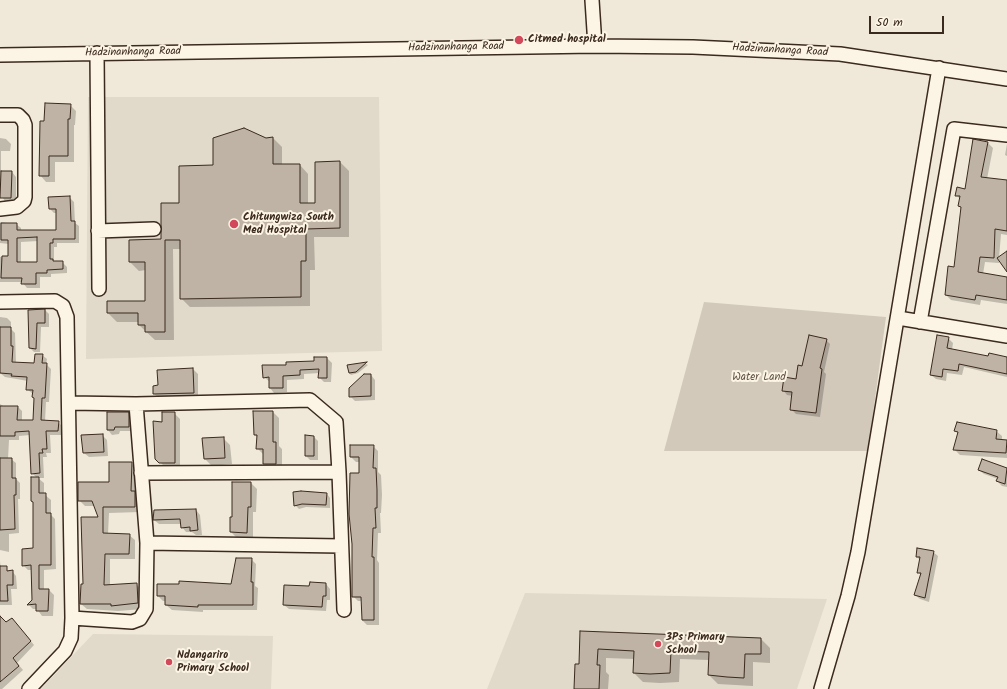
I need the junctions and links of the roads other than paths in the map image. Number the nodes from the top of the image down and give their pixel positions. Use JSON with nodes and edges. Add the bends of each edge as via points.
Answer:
{"nodes":[{"id":1,"x":592,"y":0,"type":"edge"},
{"id":2,"x":595,"y":46,"type":"junction"},
{"id":3,"x":97,"y":53,"type":"junction"},
{"id":4,"x":0,"y":54,"type":"edge"},
{"id":5,"x":939,"y":68,"type":"junction"},
{"id":6,"x":1007,"y":79,"type":"edge"},
{"id":7,"x":0,"y":115,"type":"edge"},
{"id":8,"x":1007,"y":135,"type":"edge"},
{"id":9,"x":0,"y":209,"type":"edge"},
{"id":10,"x":154,"y":229,"type":"dead end"},
{"id":11,"x":98,"y":231,"type":"junction"},
{"id":12,"x":99,"y":289,"type":"dead end"},
{"id":13,"x":0,"y":302,"type":"edge"},
{"id":14,"x":898,"y":318,"type":"junction"},
{"id":15,"x":920,"y":322,"type":"junction"},
{"id":16,"x":1007,"y":336,"type":"edge"},
{"id":17,"x":69,"y":403,"type":"junction"},
{"id":18,"x":136,"y":404,"type":"junction"},
{"id":19,"x":339,"y":472,"type":"junction"},
{"id":20,"x":141,"y":473,"type":"junction"},
{"id":21,"x":147,"y":543,"type":"junction"},
{"id":22,"x":341,"y":546,"type":"junction"},
{"id":23,"x":344,"y":610,"type":"dead end"},
{"id":24,"x":72,"y":618,"type":"junction"},
{"id":25,"x":29,"y":689,"type":"edge"},
{"id":26,"x":821,"y":689,"type":"edge"}],
"edges":[{"from":1,"to":2,"type":"street"},
{"from":2,"to":3,"type":"street","name":"Hadzinanhanga Road"},
{"from":2,"to":5,"type":"street","name":"Hadzinanhanga Road","via":[[693,47],[840,54]]},
{"from":3,"to":4,"type":"street","name":"Hadzinanhanga Road"},
{"from":3,"to":11,"type":"street"},
{"from":5,"to":6,"type":"street","name":"Hadzinanhanga Road"},
{"from":5,"to":14,"type":"street"},
{"from":7,"to":9,"type":"street","via":[[18,115],[25,125],[24,201],[13,208]]},
{"from":8,"to":15,"type":"street","via":[[954,128]]},
{"from":10,"to":11,"type":"street"},
{"from":11,"to":12,"type":"street"},
{"from":13,"to":17,"type":"street","via":[[55,301],[63,306],[67,317]]},
{"from":14,"to":15,"type":"street"},
{"from":14,"to":26,"type":"street","via":[[858,552]]},
{"from":15,"to":16,"type":"street"},
{"from":17,"to":18,"type":"street"},
{"from":17,"to":24,"type":"street"},
{"from":18,"to":19,"type":"street","via":[[310,400],[336,422]]},
{"from":18,"to":20,"type":"street"},
{"from":19,"to":20,"type":"street"},
{"from":19,"to":22,"type":"street"},
{"from":20,"to":21,"type":"street"},
{"from":21,"to":22,"type":"street"},
{"from":21,"to":24,"type":"street","via":[[146,609],[140,619],[132,622]]},
{"from":22,"to":23,"type":"street"},
{"from":24,"to":25,"type":"street","via":[[67,648]]}]}
